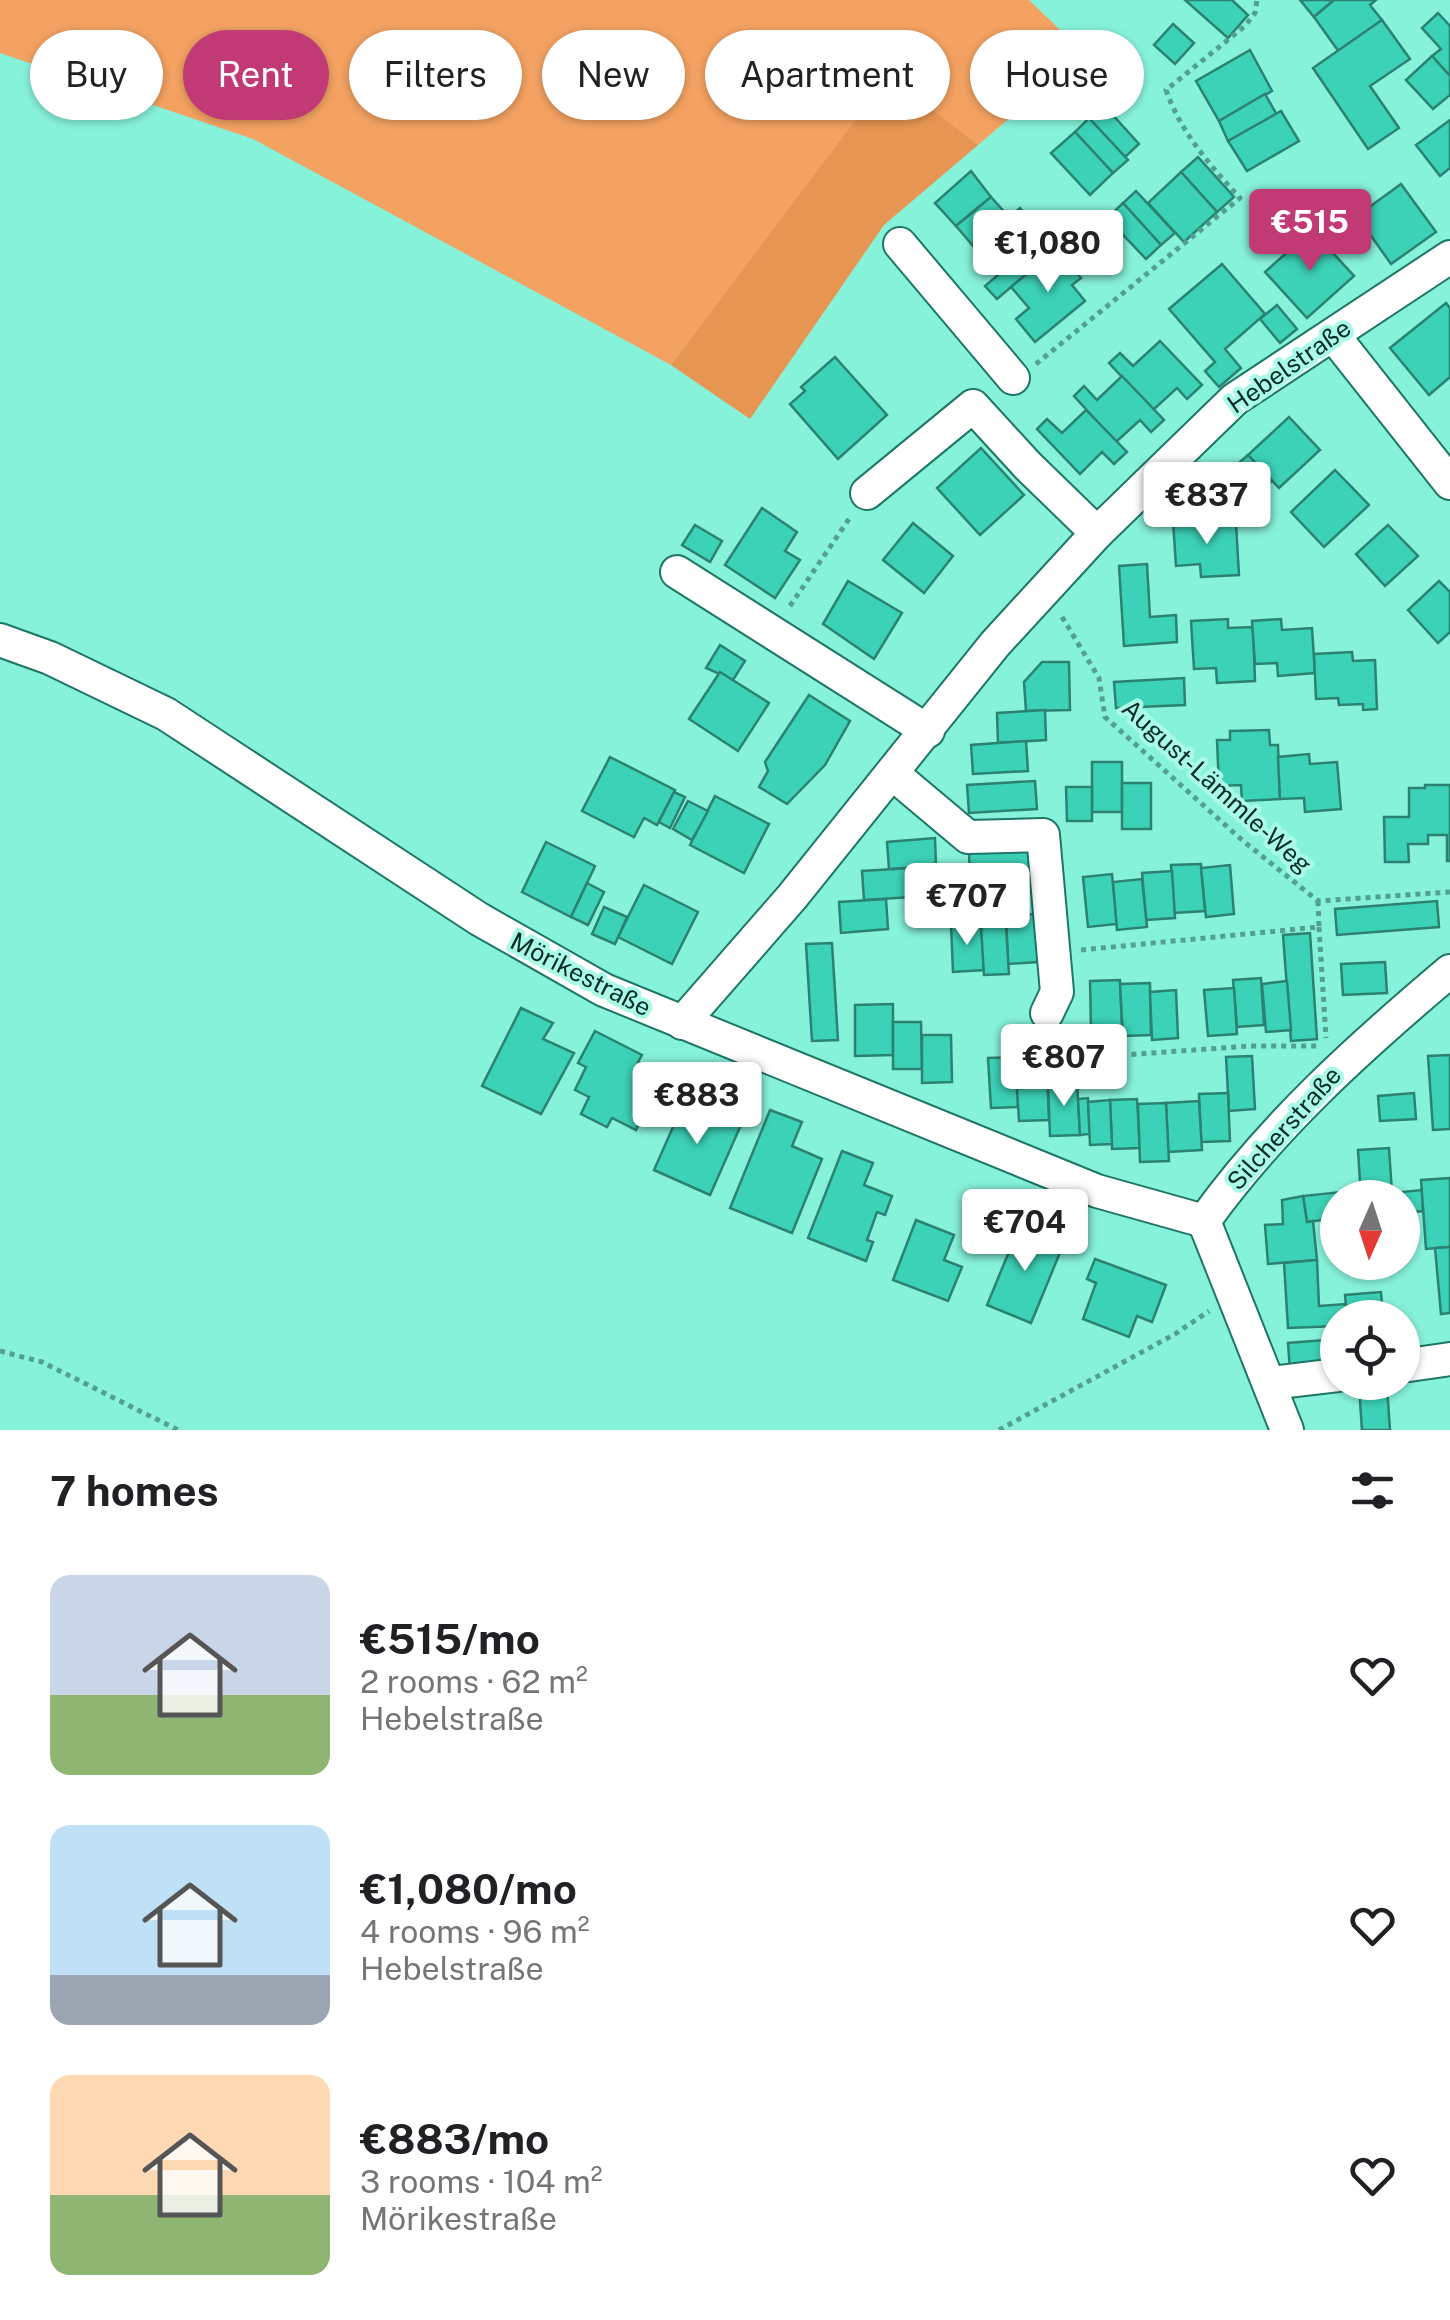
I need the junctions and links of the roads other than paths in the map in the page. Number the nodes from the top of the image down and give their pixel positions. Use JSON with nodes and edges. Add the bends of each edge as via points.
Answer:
{"nodes":[{"id":1,"x":900,"y":244,"type":"dead end"},
{"id":2,"x":1450,"y":258,"type":"edge"},
{"id":3,"x":1333,"y":335,"type":"junction"},
{"id":4,"x":973,"y":406,"type":"junction"},
{"id":5,"x":1450,"y":483,"type":"edge"},
{"id":6,"x":867,"y":492,"type":"road end"},
{"id":7,"x":1097,"y":533,"type":"junction"},
{"id":8,"x":678,"y":572,"type":"dead end"},
{"id":9,"x":0,"y":640,"type":"edge"},
{"id":10,"x":928,"y":731,"type":"junction"},
{"id":11,"x":893,"y":774,"type":"junction"},
{"id":12,"x":1450,"y":972,"type":"edge"},
{"id":13,"x":1047,"y":1013,"type":"road end"},
{"id":14,"x":682,"y":1023,"type":"junction"},
{"id":15,"x":1204,"y":1221,"type":"junction"},
{"id":16,"x":1450,"y":1359,"type":"edge"},
{"id":17,"x":1420,"y":1363,"type":"edge"},
{"id":18,"x":1320,"y":1377,"type":"edge"},
{"id":19,"x":1270,"y":1383,"type":"junction"},
{"id":20,"x":1287,"y":1430,"type":"edge"}],
"edges":[{"from":1,"to":4,"type":"street","via":[[1019,375]]},
{"from":2,"to":3,"type":"street","name":"Hebelstraße"},
{"from":3,"to":5,"type":"street"},
{"from":3,"to":7,"type":"street","name":"Hebelstraße","via":[[1235,399]]},
{"from":4,"to":6,"type":"street"},
{"from":4,"to":7,"type":"street"},
{"from":7,"to":10,"type":"street","name":"Hebelstraße","via":[[995,644]]},
{"from":8,"to":10,"type":"street"},
{"from":9,"to":14,"type":"street","name":"Mörikestraße","via":[[166,714],[522,946]]},
{"from":10,"to":11,"type":"street","name":"Hebelstraße"},
{"from":11,"to":13,"type":"street","via":[[968,838],[1042,836],[1056,992]]},
{"from":11,"to":14,"type":"street","name":"Hebelstraße"},
{"from":12,"to":15,"type":"street","name":"Silcherstraße","via":[[1353,1053],[1241,1169]]},
{"from":14,"to":15,"type":"street","name":"Mörikestraße","via":[[1096,1191]]},
{"from":15,"to":19,"type":"street"},
{"from":16,"to":17,"type":"street"},
{"from":18,"to":19,"type":"street"},
{"from":19,"to":20,"type":"street"}]}
